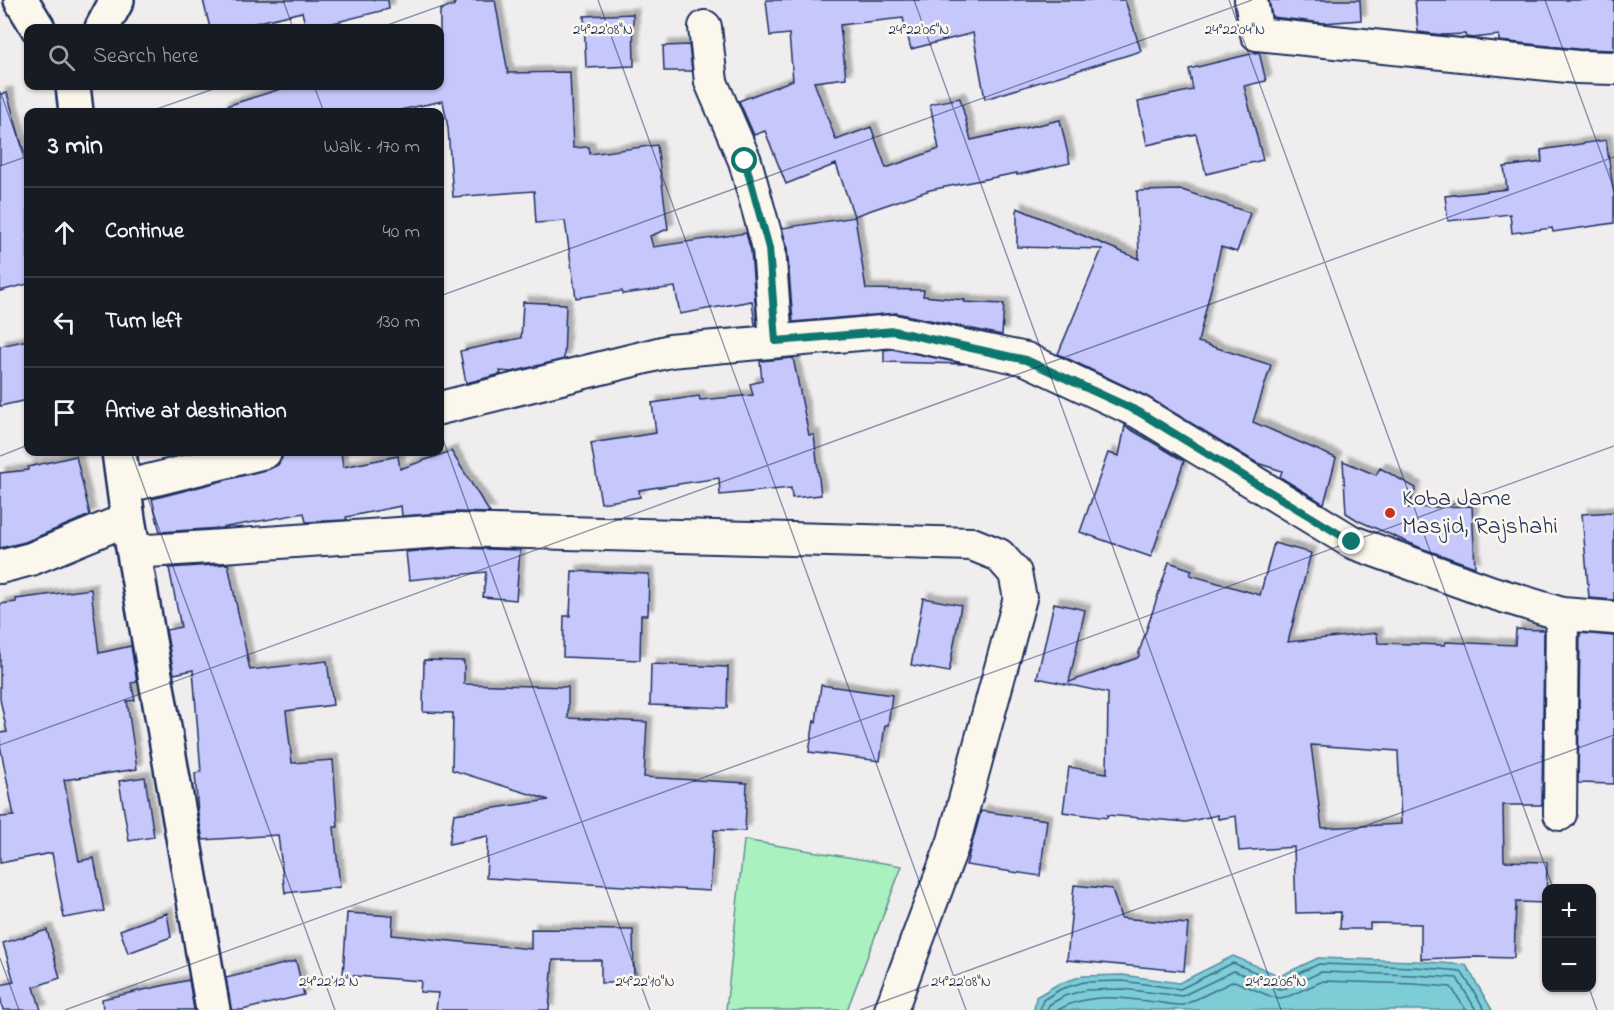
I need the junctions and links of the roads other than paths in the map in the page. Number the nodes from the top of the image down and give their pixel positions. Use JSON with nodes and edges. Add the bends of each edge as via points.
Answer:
{"nodes":[{"id":1,"x":21,"y":0,"type":"edge"},
{"id":2,"x":117,"y":0,"type":"edge"},
{"id":3,"x":1251,"y":0,"type":"edge"},
{"id":4,"x":36,"y":24,"type":"edge"},
{"id":5,"x":104,"y":24,"type":"edge"},
{"id":6,"x":705,"y":27,"type":"dead end"},
{"id":7,"x":1614,"y":68,"type":"edge"},
{"id":8,"x":73,"y":90,"type":"edge"},
{"id":9,"x":76,"y":108,"type":"edge"},
{"id":10,"x":776,"y":341,"type":"junction"},
{"id":11,"x":444,"y":407,"type":"edge"},
{"id":12,"x":120,"y":456,"type":"edge"},
{"id":13,"x":249,"y":456,"type":"edge"},
{"id":14,"x":124,"y":487,"type":"junction"},
{"id":15,"x":128,"y":519,"type":"junction"},
{"id":16,"x":134,"y":552,"type":"junction"},
{"id":17,"x":0,"y":567,"type":"edge"},
{"id":18,"x":1562,"y":614,"type":"junction"},
{"id":19,"x":1614,"y":618,"type":"edge"},
{"id":20,"x":1560,"y":814,"type":"dead end"},
{"id":21,"x":213,"y":1010,"type":"edge"},
{"id":22,"x":891,"y":1010,"type":"edge"}],
"edges":[{"from":1,"to":4,"type":"street"},
{"from":2,"to":5,"type":"street"},
{"from":3,"to":7,"type":"street","via":[[1257,34]]},
{"from":6,"to":10,"type":"street","via":[[711,82],[745,161],[769,248]]},
{"from":8,"to":9,"type":"street"},
{"from":10,"to":11,"type":"street","via":[[670,351]]},
{"from":10,"to":18,"type":"street","via":[[894,331],[1026,360],[1139,412],[1352,542]]},
{"from":12,"to":14,"type":"street"},
{"from":13,"to":14,"type":"street"},
{"from":14,"to":15,"type":"street"},
{"from":15,"to":16,"type":"street"},
{"from":15,"to":17,"type":"street","via":[[31,559]]},
{"from":16,"to":21,"type":"street"},
{"from":16,"to":22,"type":"street","via":[[457,530],[972,544],[999,555],[1015,573],[1020,598],[954,841]]},
{"from":18,"to":19,"type":"street"},
{"from":18,"to":20,"type":"street"}]}
